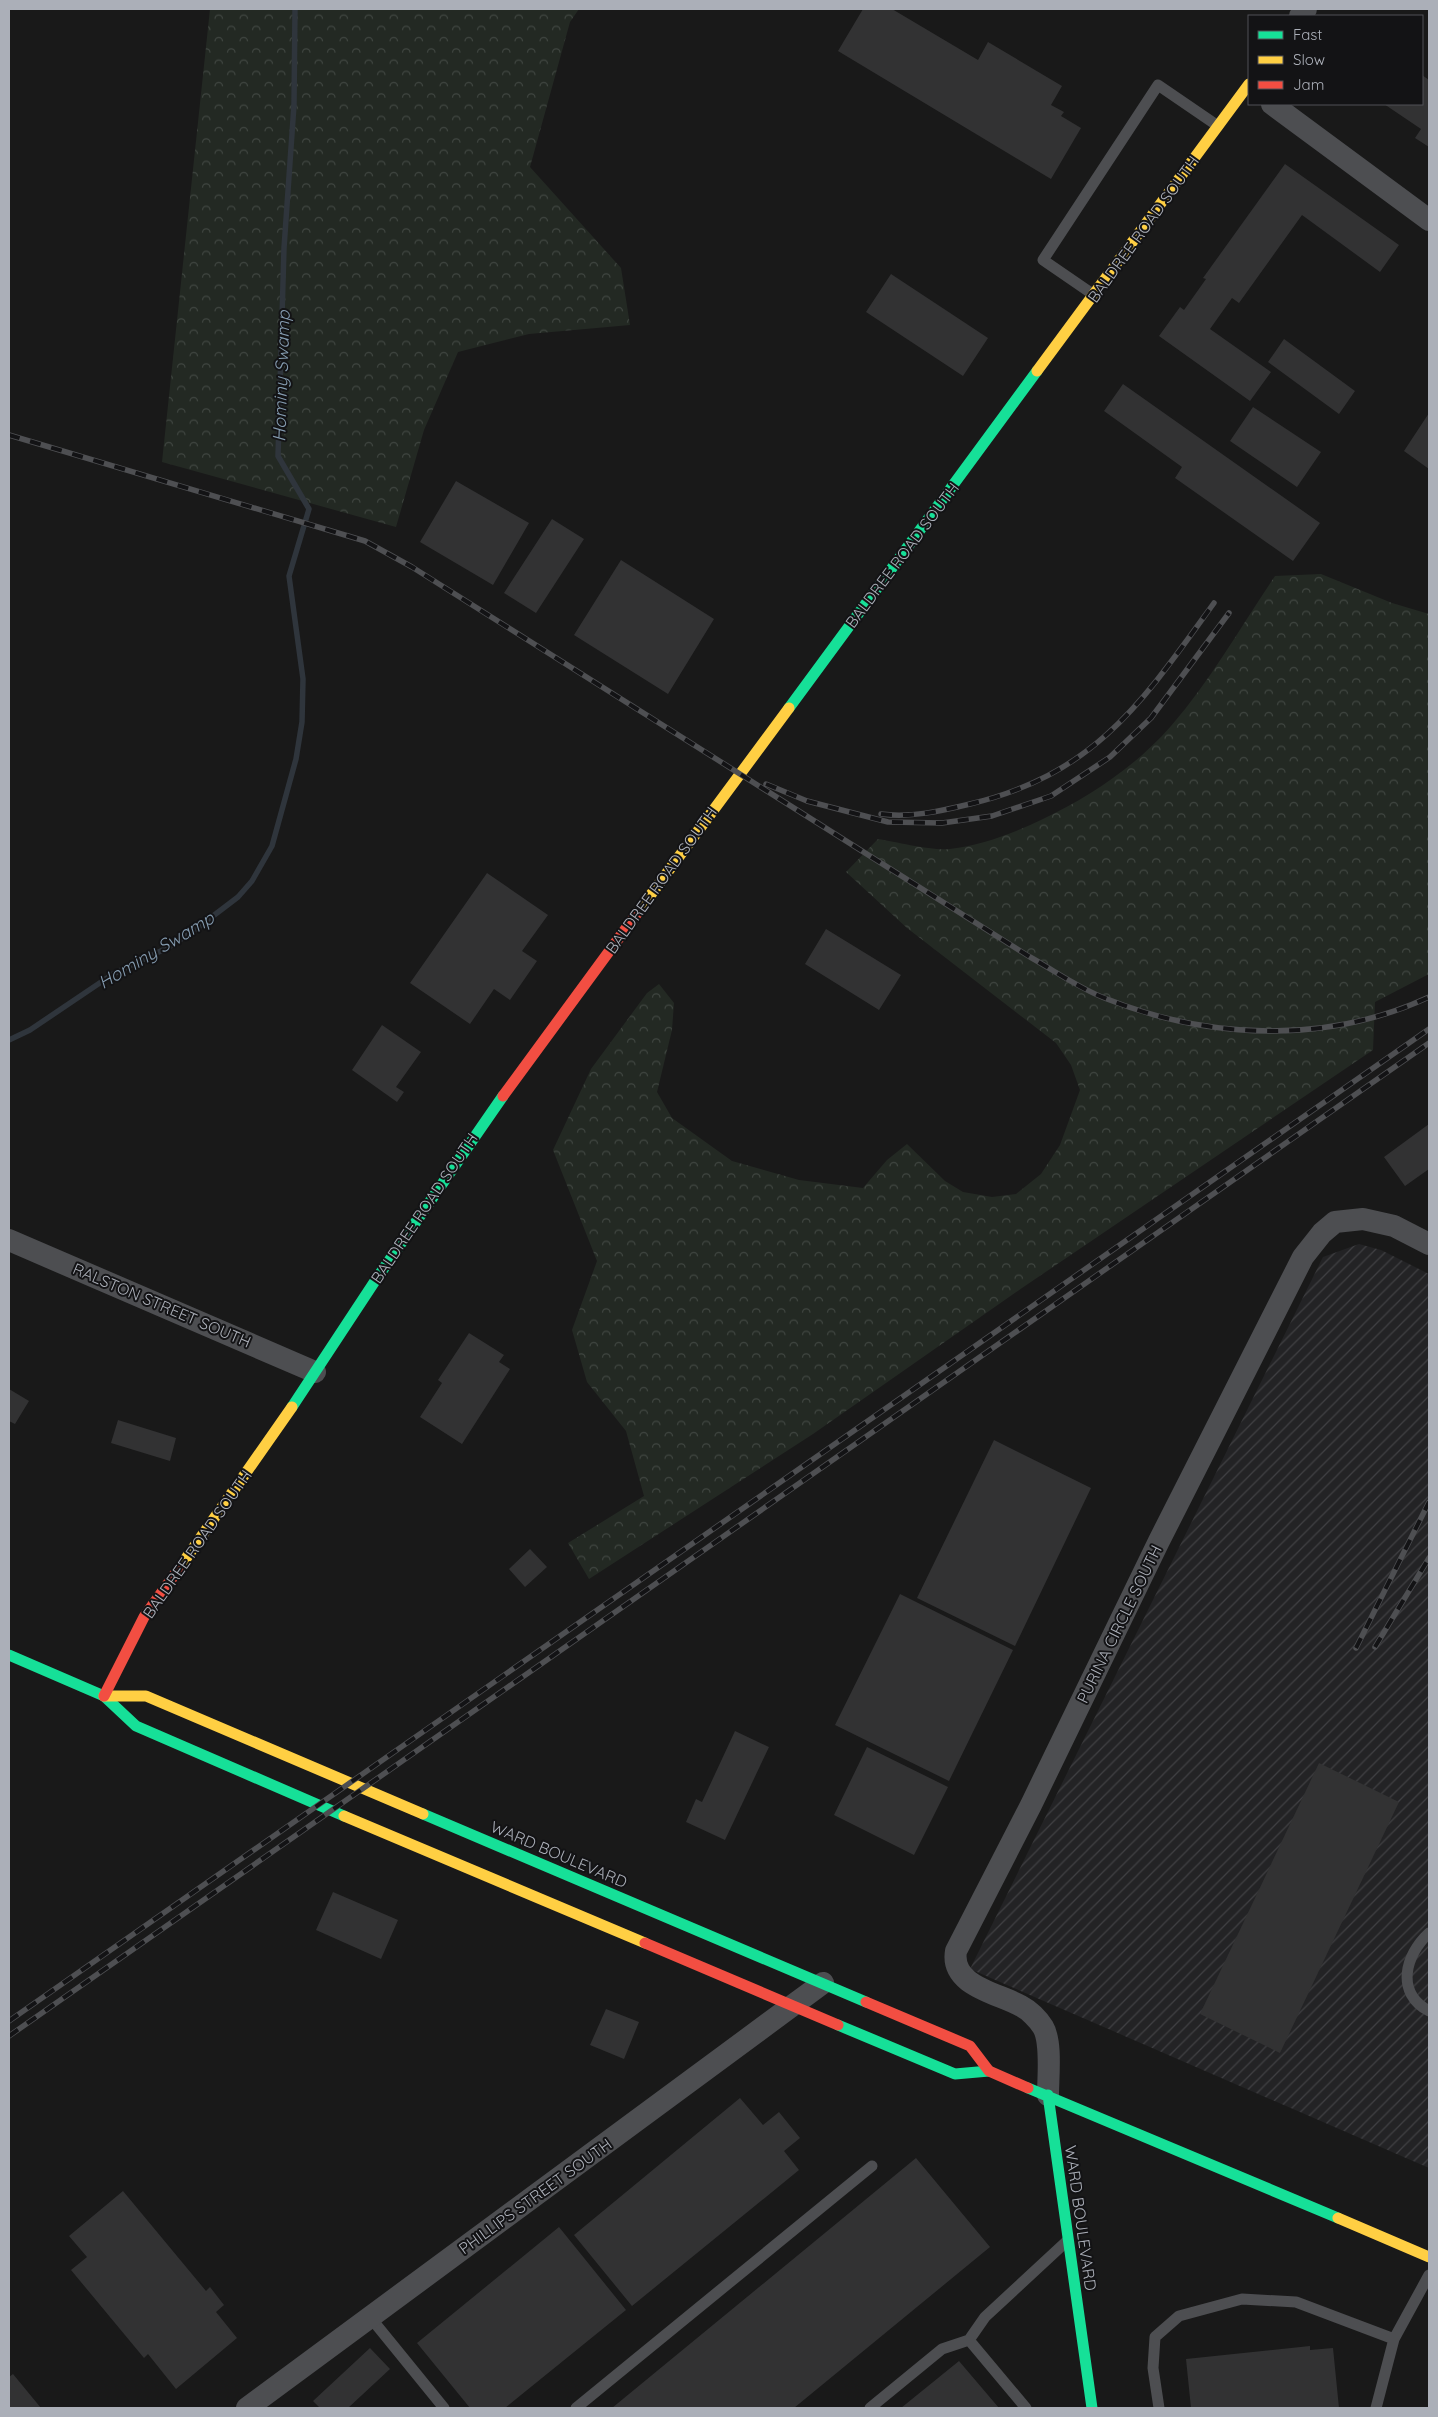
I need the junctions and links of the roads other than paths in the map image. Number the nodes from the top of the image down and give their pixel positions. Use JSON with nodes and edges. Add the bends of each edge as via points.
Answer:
{"nodes":[{"id":1,"x":1248,"y":87,"type":"edge"},
{"id":2,"x":1273,"y":105,"type":"edge"},
{"id":3,"x":1218,"y":126,"type":"junction"},
{"id":4,"x":1429,"y":220,"type":"edge"},
{"id":5,"x":1094,"y":295,"type":"junction"},
{"id":6,"x":9,"y":1240,"type":"edge"},
{"id":7,"x":1429,"y":1244,"type":"edge"},
{"id":8,"x":315,"y":1372,"type":"junction"},
{"id":9,"x":9,"y":1655,"type":"edge"},
{"id":10,"x":104,"y":1696,"type":"junction"},
{"id":11,"x":1429,"y":1933,"type":"edge"},
{"id":12,"x":823,"y":1983,"type":"junction"},
{"id":13,"x":793,"y":2006,"type":"junction"},
{"id":14,"x":1429,"y":2011,"type":"edge"},
{"id":15,"x":989,"y":2071,"type":"junction"},
{"id":16,"x":1048,"y":2095,"type":"junction"},
{"id":17,"x":872,"y":2166,"type":"dead end"},
{"id":18,"x":1068,"y":2240,"type":"junction"},
{"id":19,"x":1429,"y":2257,"type":"edge"},
{"id":20,"x":1429,"y":2275,"type":"edge"},
{"id":21,"x":370,"y":2317,"type":"junction"},
{"id":22,"x":1394,"y":2339,"type":"junction"},
{"id":23,"x":969,"y":2340,"type":"junction"},
{"id":24,"x":257,"y":2405,"type":"edge"},
{"id":25,"x":444,"y":2408,"type":"edge"},
{"id":26,"x":576,"y":2408,"type":"edge"},
{"id":27,"x":870,"y":2408,"type":"edge"},
{"id":28,"x":1026,"y":2408,"type":"edge"},
{"id":29,"x":1092,"y":2408,"type":"edge"},
{"id":30,"x":1159,"y":2408,"type":"edge"},
{"id":31,"x":1376,"y":2408,"type":"edge"}],
"edges":[{"from":1,"to":3,"type":"main road","name":"BALDREE ROAD SOUTH"},
{"from":2,"to":4,"type":"street"},
{"from":3,"to":5,"type":"main road","name":"BALDREE ROAD SOUTH"},
{"from":3,"to":5,"type":"lane","via":[[1158,85],[1043,260]]},
{"from":5,"to":8,"type":"main road","name":"BALDREE ROAD SOUTH","via":[[536,1048],[374,1281]]},
{"from":6,"to":8,"type":"street","name":"RALSTON STREET SOUTH"},
{"from":7,"to":16,"type":"street","name":"PURINA CIRCLE SOUTH","via":[[1394,1226],[1364,1219],[1335,1222],[1303,1256],[956,1951],[955,1960],[962,1976],[1020,2006],[1043,2027],[1048,2038]]},
{"from":8,"to":10,"type":"main road","name":"BALDREE ROAD SOUTH","via":[[259,1457],[144,1617]]},
{"from":9,"to":10,"type":"main road","name":"WARD BOULEVARD"},
{"from":10,"to":12,"type":"main road","name":"WARD BOULEVARD","via":[[146,1696]]},
{"from":10,"to":13,"type":"main road","name":"WARD BOULEVARD","via":[[136,1726]]},
{"from":11,"to":14,"type":"lane","via":[[1420,1941],[1407,1968],[1407,1988],[1419,2006]]},
{"from":12,"to":13,"type":"street","name":"PHILLIPS STREET SOUTH"},
{"from":12,"to":15,"type":"main road","name":"WARD BOULEVARD","via":[[970,2046]]},
{"from":13,"to":15,"type":"main road","name":"WARD BOULEVARD","via":[[955,2074]]},
{"from":13,"to":21,"type":"street","name":"PHILLIPS STREET SOUTH"},
{"from":15,"to":16,"type":"main road","name":"WARD BOULEVARD"},
{"from":16,"to":18,"type":"main road","name":"WARD BOULEVARD"},
{"from":16,"to":19,"type":"main road"},
{"from":17,"to":26,"type":"lane"},
{"from":18,"to":23,"type":"lane","via":[[984,2317]]},
{"from":18,"to":29,"type":"main road","name":"WARD BOULEVARD"},
{"from":20,"to":22,"type":"lane"},
{"from":21,"to":24,"type":"street","name":"PHILLIPS STREET SOUTH"},
{"from":21,"to":25,"type":"lane"},
{"from":22,"to":30,"type":"lane","via":[[1296,2302],[1242,2299],[1179,2316],[1155,2337],[1153,2368]]},
{"from":22,"to":31,"type":"lane"},
{"from":23,"to":27,"type":"lane","via":[[942,2350]]},
{"from":23,"to":28,"type":"lane"}]}
